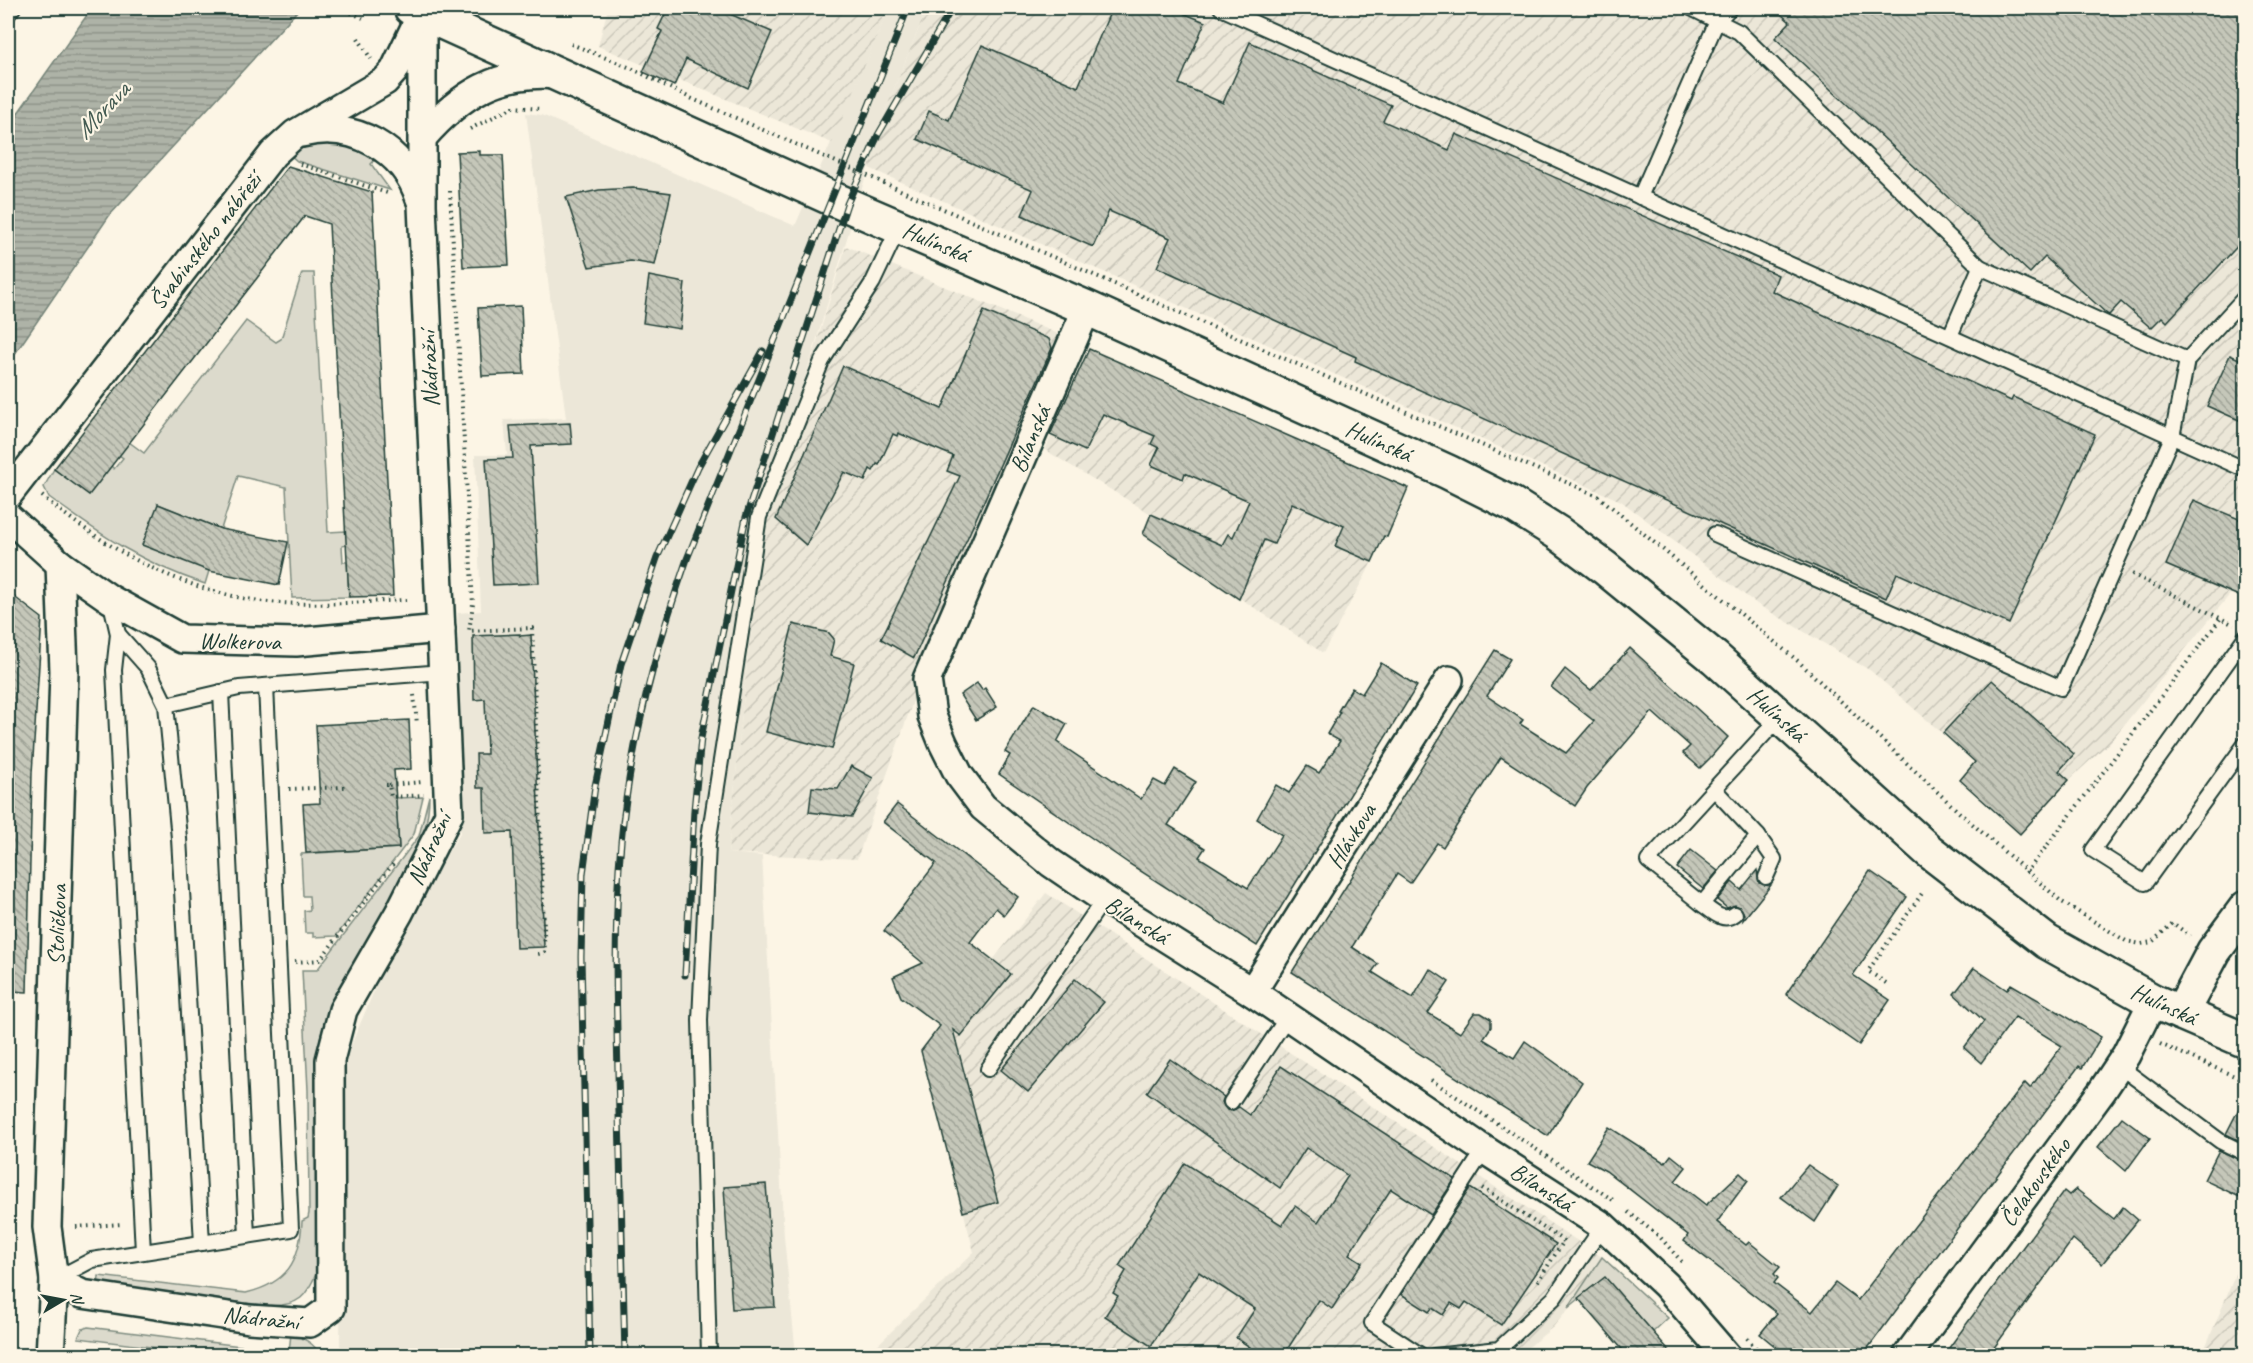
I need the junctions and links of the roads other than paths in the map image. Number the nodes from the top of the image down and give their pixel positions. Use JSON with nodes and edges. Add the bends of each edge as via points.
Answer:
{"nodes":[{"id":1,"x":13,"y":8,"type":"edge"},
{"id":2,"x":1221,"y":8,"type":"edge"},
{"id":3,"x":1691,"y":8,"type":"edge"},
{"id":4,"x":1730,"y":8,"type":"edge"},
{"id":5,"x":419,"y":9,"type":"edge"},
{"id":6,"x":8,"y":14,"type":"edge"},
{"id":7,"x":1717,"y":21,"type":"junction"},
{"id":8,"x":557,"y":75,"type":"junction"},
{"id":9,"x":295,"y":134,"type":"junction"},
{"id":10,"x":423,"y":137,"type":"junction"},
{"id":11,"x":1640,"y":197,"type":"junction"},
{"id":12,"x":422,"y":205,"type":"junction"},
{"id":13,"x":899,"y":227,"type":"junction"},
{"id":14,"x":1980,"y":267,"type":"junction"},
{"id":15,"x":2246,"y":296,"type":"edge"},
{"id":16,"x":1087,"y":308,"type":"junction"},
{"id":17,"x":1950,"y":336,"type":"junction"},
{"id":18,"x":2187,"y":360,"type":"junction"},
{"id":19,"x":2172,"y":436,"type":"junction"},
{"id":20,"x":2242,"y":467,"type":"edge"},
{"id":21,"x":8,"y":495,"type":"edge"},
{"id":22,"x":8,"y":517,"type":"edge"},
{"id":23,"x":1715,"y":534,"type":"dead end"},
{"id":24,"x":60,"y":564,"type":"junction"},
{"id":25,"x":110,"y":599,"type":"junction"},
{"id":26,"x":441,"y":629,"type":"junction"},
{"id":27,"x":2241,"y":631,"type":"edge"},
{"id":28,"x":118,"y":634,"type":"junction"},
{"id":29,"x":443,"y":672,"type":"junction"},
{"id":30,"x":1449,"y":680,"type":"dead end"},
{"id":31,"x":266,"y":686,"type":"junction"},
{"id":32,"x":221,"y":692,"type":"junction"},
{"id":33,"x":166,"y":705,"type":"junction"},
{"id":34,"x":1780,"y":717,"type":"junction"},
{"id":35,"x":2246,"y":743,"type":"edge"},
{"id":36,"x":1714,"y":789,"type":"junction"},
{"id":37,"x":1758,"y":836,"type":"junction"},
{"id":38,"x":1766,"y":877,"type":"dead end"},
{"id":39,"x":1104,"y":899,"type":"junction"},
{"id":40,"x":1702,"y":904,"type":"junction"},
{"id":41,"x":2246,"y":908,"type":"edge"},
{"id":42,"x":1736,"y":914,"type":"dead end"},
{"id":43,"x":1252,"y":992,"type":"junction"},
{"id":44,"x":2167,"y":1007,"type":"junction"},
{"id":45,"x":1288,"y":1016,"type":"junction"},
{"id":46,"x":2246,"y":1041,"type":"edge"},
{"id":47,"x":2119,"y":1066,"type":"junction"},
{"id":48,"x":988,"y":1069,"type":"dead end"},
{"id":49,"x":1231,"y":1102,"type":"dead end"},
{"id":50,"x":1490,"y":1153,"type":"junction"},
{"id":51,"x":2246,"y":1154,"type":"edge"},
{"id":52,"x":1603,"y":1226,"type":"junction"},
{"id":53,"x":247,"y":1236,"type":"junction"},
{"id":54,"x":201,"y":1243,"type":"junction"},
{"id":55,"x":143,"y":1252,"type":"junction"},
{"id":56,"x":54,"y":1280,"type":"junction"},
{"id":57,"x":50,"y":1356,"type":"edge"},
{"id":58,"x":709,"y":1356,"type":"edge"},
{"id":59,"x":1422,"y":1356,"type":"edge"},
{"id":60,"x":1434,"y":1356,"type":"edge"},
{"id":61,"x":1727,"y":1356,"type":"edge"},
{"id":62,"x":1907,"y":1356,"type":"edge"}],
"edges":[{"from":1,"to":6,"type":"lane"},
{"from":2,"to":11,"type":"lane"},
{"from":3,"to":7,"type":"lane"},
{"from":4,"to":7,"type":"lane"},
{"from":5,"to":8,"type":"main road","name":"Hulínská"},
{"from":5,"to":9,"type":"street","name":"Švabinského nábřeží","via":[[394,71],[385,81]]},
{"from":5,"to":10,"type":"street","name":"Nádražní"},
{"from":7,"to":11,"type":"lane"},
{"from":7,"to":14,"type":"lane","via":[[1739,32]]},
{"from":8,"to":10,"type":"street","via":[[514,76],[479,89],[448,110]]},
{"from":8,"to":13,"type":"main road","name":"Hulínská"},
{"from":9,"to":12,"type":"street","via":[[331,129],[367,138],[402,166],[417,188]]},
{"from":9,"to":21,"type":"street","name":"Švabinského nábřeží","via":[[273,154]]},
{"from":10,"to":12,"type":"street","name":"Nádražní"},
{"from":11,"to":17,"type":"lane"},
{"from":12,"to":26,"type":"street","name":"Nádražní"},
{"from":13,"to":16,"type":"main road","name":"Hulínská"},
{"from":13,"to":58,"type":"lane","via":[[873,282],[822,361],[759,517],[708,844],[700,1020]]},
{"from":14,"to":17,"type":"lane"},
{"from":14,"to":18,"type":"lane"},
{"from":15,"to":18,"type":"lane"},
{"from":16,"to":34,"type":"main road","name":"Hulínská","via":[[1512,504],[1605,568]]},
{"from":16,"to":39,"type":"street","name":"Bílanská","via":[[927,679],[932,717],[943,743],[982,807]]},
{"from":17,"to":19,"type":"lane"},
{"from":18,"to":19,"type":"lane"},
{"from":19,"to":20,"type":"lane"},
{"from":19,"to":23,"type":"lane","via":[[2061,688]]},
{"from":22,"to":24,"type":"street"},
{"from":24,"to":25,"type":"street","name":"Wolkerova"},
{"from":24,"to":56,"type":"street","name":"Stoličkova","via":[[64,671],[47,1227]]},
{"from":25,"to":26,"type":"street","name":"Wolkerova","via":[[182,639],[296,642]]},
{"from":25,"to":28,"type":"lane"},
{"from":26,"to":29,"type":"street","name":"Nádražní"},
{"from":27,"to":35,"type":"lane","via":[[2093,850],[2145,883]]},
{"from":28,"to":33,"type":"lane","via":[[148,668]]},
{"from":28,"to":55,"type":"lane","via":[[114,670]]},
{"from":29,"to":31,"type":"lane"},
{"from":29,"to":56,"type":"street","name":"Nádražní","via":[[449,814],[399,913],[343,1010],[330,1060],[331,1308],[310,1323],[249,1319],[82,1294]]},
{"from":30,"to":43,"type":"street","name":"Hlávkova"},
{"from":31,"to":32,"type":"lane"},
{"from":31,"to":53,"type":"lane","via":[[291,1229]]},
{"from":32,"to":33,"type":"lane"},
{"from":32,"to":53,"type":"lane"},
{"from":33,"to":54,"type":"lane","via":[[179,838]]},
{"from":34,"to":36,"type":"lane"},
{"from":34,"to":44,"type":"main road","name":"Hulínská","via":[[1929,851],[2047,942]]},
{"from":36,"to":37,"type":"lane"},
{"from":36,"to":40,"type":"lane","via":[[1648,861]]},
{"from":37,"to":38,"type":"lane","via":[[1774,859]]},
{"from":37,"to":40,"type":"lane"},
{"from":39,"to":43,"type":"street","name":"Bílanská"},
{"from":39,"to":48,"type":"lane"},
{"from":40,"to":42,"type":"lane","via":[[1722,918]]},
{"from":41,"to":44,"type":"main road"},
{"from":43,"to":45,"type":"street","name":"Bílanská"},
{"from":44,"to":46,"type":"main road","name":"Hulínská"},
{"from":44,"to":47,"type":"street","name":"Čelakovského"},
{"from":45,"to":49,"type":"lane"},
{"from":45,"to":50,"type":"street","name":"Bílanská"},
{"from":47,"to":51,"type":"lane","via":[[2220,1141]]},
{"from":47,"to":62,"type":"street","name":"Čelakovského"},
{"from":50,"to":52,"type":"street","name":"Bílanská"},
{"from":50,"to":59,"type":"lane","via":[[1372,1323]]},
{"from":52,"to":60,"type":"lane","via":[[1554,1298],[1499,1348]]},
{"from":52,"to":61,"type":"street","name":"Bílanská","via":[[1666,1285]]},
{"from":53,"to":54,"type":"lane"},
{"from":54,"to":55,"type":"lane"},
{"from":55,"to":56,"type":"lane","via":[[92,1260]]},
{"from":56,"to":57,"type":"street","name":"Stoličkova"}]}
